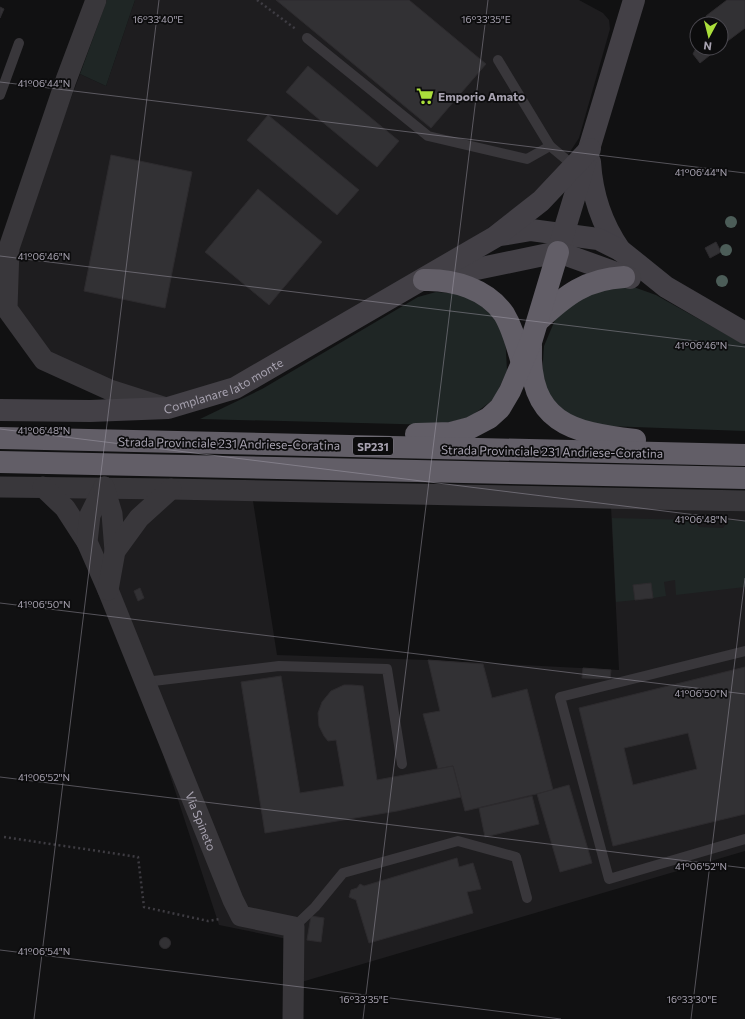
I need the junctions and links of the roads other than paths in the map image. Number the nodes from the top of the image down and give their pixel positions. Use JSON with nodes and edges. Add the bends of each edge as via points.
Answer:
{"nodes":[{"id":1,"x":96,"y":0,"type":"edge"},
{"id":2,"x":634,"y":0,"type":"edge"},
{"id":3,"x":308,"y":38,"type":"road end"},
{"id":4,"x":19,"y":43,"type":"dead end"},
{"id":5,"x":498,"y":60,"type":"dead end"},
{"id":6,"x":0,"y":95,"type":"edge"},
{"id":7,"x":550,"y":146,"type":"junction"},
{"id":8,"x":590,"y":149,"type":"junction"},
{"id":9,"x":574,"y":166,"type":"junction"},
{"id":10,"x":495,"y":237,"type":"junction"},
{"id":11,"x":5,"y":242,"type":"edge"},
{"id":12,"x":561,"y":243,"type":"junction"},
{"id":13,"x":620,"y":250,"type":"junction"},
{"id":14,"x":624,"y":277,"type":"junction"},
{"id":15,"x":424,"y":280,"type":"junction"},
{"id":16,"x":666,"y":287,"type":"junction"},
{"id":17,"x":539,"y":320,"type":"junction"},
{"id":18,"x":745,"y":333,"type":"edge"},
{"id":19,"x":531,"y":342,"type":"junction"},
{"id":20,"x":522,"y":363,"type":"junction"},
{"id":21,"x":168,"y":408,"type":"junction"},
{"id":22,"x":0,"y":410,"type":"edge"},
{"id":23,"x":0,"y":438,"type":"edge"},
{"id":24,"x":198,"y":442,"type":"junction"},
{"id":25,"x":745,"y":454,"type":"edge"},
{"id":26,"x":0,"y":462,"type":"edge"},
{"id":27,"x":745,"y":478,"type":"edge"},
{"id":28,"x":0,"y":487,"type":"edge"},
{"id":29,"x":43,"y":487,"type":"junction"},
{"id":30,"x":104,"y":488,"type":"junction"},
{"id":31,"x":171,"y":489,"type":"junction"},
{"id":32,"x":745,"y":501,"type":"edge"},
{"id":33,"x":87,"y":542,"type":"junction"},
{"id":34,"x":115,"y":551,"type":"junction"},
{"id":35,"x":108,"y":590,"type":"junction"},
{"id":36,"x":745,"y":651,"type":"edge"},
{"id":37,"x":145,"y":682,"type":"junction"},
{"id":38,"x":402,"y":764,"type":"dead end"},
{"id":39,"x":745,"y":839,"type":"edge"},
{"id":40,"x":527,"y":898,"type":"dead end"},
{"id":41,"x":294,"y":927,"type":"junction"},
{"id":42,"x":293,"y":1019,"type":"edge"}],
"edges":[{"from":1,"to":11,"type":"street"},
{"from":2,"to":8,"type":"street"},
{"from":3,"to":7,"type":"lane","via":[[428,136],[527,159]]},
{"from":4,"to":6,"type":"lane"},
{"from":5,"to":7,"type":"lane"},
{"from":7,"to":9,"type":"lane"},
{"from":8,"to":9,"type":"street","name":"Complanare lato monte"},
{"from":8,"to":12,"type":"street"},
{"from":8,"to":13,"type":"street","name":"Complanare lato monte","via":[[595,200]]},
{"from":9,"to":10,"type":"street","name":"Complanare lato monte","via":[[535,206]]},
{"from":10,"to":12,"type":"street","name":"Complanare lato monte","via":[[527,230]]},
{"from":10,"to":15,"type":"street","name":"Complanare lato monte"},
{"from":11,"to":21,"type":"street","via":[[7,309],[44,360],[110,390]]},
{"from":12,"to":13,"type":"street","name":"Complanare lato monte","via":[[595,238]]},
{"from":12,"to":14,"type":"street","name":"Complanare lato monte"},
{"from":12,"to":15,"type":"street","name":"Complanare lato monte"},
{"from":12,"to":17,"type":"highway","number":"SP231"},
{"from":13,"to":16,"type":"street","name":"Complanare lato monte"},
{"from":14,"to":16,"type":"street","name":"Complanare lato monte"},
{"from":14,"to":17,"type":"highway","number":"SP231","via":[[584,285],[566,296]]},
{"from":15,"to":20,"type":"highway","via":[[462,285],[493,302],[509,323]]},
{"from":15,"to":21,"type":"street","name":"Complanare lato monte","via":[[235,388]]},
{"from":16,"to":18,"type":"street","name":"Complanare lato monte"},
{"from":17,"to":19,"type":"highway","number":"SP231"},
{"from":19,"to":20,"type":"highway","number":"SP231"},
{"from":19,"to":25,"type":"highway","number":"SP231","via":[[532,370],[540,398],[554,416],[568,426],[599,436]]},
{"from":20,"to":24,"type":"highway","number":"SP231","via":[[506,398],[495,413],[478,425],[461,431]]},
{"from":21,"to":22,"type":"street","name":"Complanare lato monte","via":[[90,411]]},
{"from":23,"to":24,"type":"highway","name":"Strada Provinciale 231 Andriese-Coratina","number":"SP231"},
{"from":24,"to":25,"type":"highway","name":"Strada Provinciale 231 Andriese-Coratina","number":"SP231"},
{"from":26,"to":27,"type":"highway","name":"Strada Provinciale 231 Andriese-Coratina","number":"SP231"},
{"from":28,"to":29,"type":"street"},
{"from":29,"to":30,"type":"street"},
{"from":29,"to":33,"type":"street","name":"Via Spineto","via":[[65,508]]},
{"from":30,"to":31,"type":"street"},
{"from":30,"to":33,"type":"street","via":[[90,516]]},
{"from":30,"to":34,"type":"street","via":[[112,514]]},
{"from":31,"to":32,"type":"street"},
{"from":31,"to":34,"type":"street","via":[[139,518]]},
{"from":33,"to":35,"type":"street","name":"Via Spineto"},
{"from":34,"to":35,"type":"street"},
{"from":35,"to":37,"type":"street","name":"Via Spineto"},
{"from":36,"to":39,"type":"lane","via":[[560,697],[609,879]]},
{"from":37,"to":38,"type":"lane","via":[[279,666],[387,670]]},
{"from":37,"to":41,"type":"street","name":"Via Spineto","via":[[232,900],[241,916]]},
{"from":40,"to":41,"type":"lane","via":[[516,858],[458,841],[343,873],[315,907]]},
{"from":41,"to":42,"type":"street"}]}
